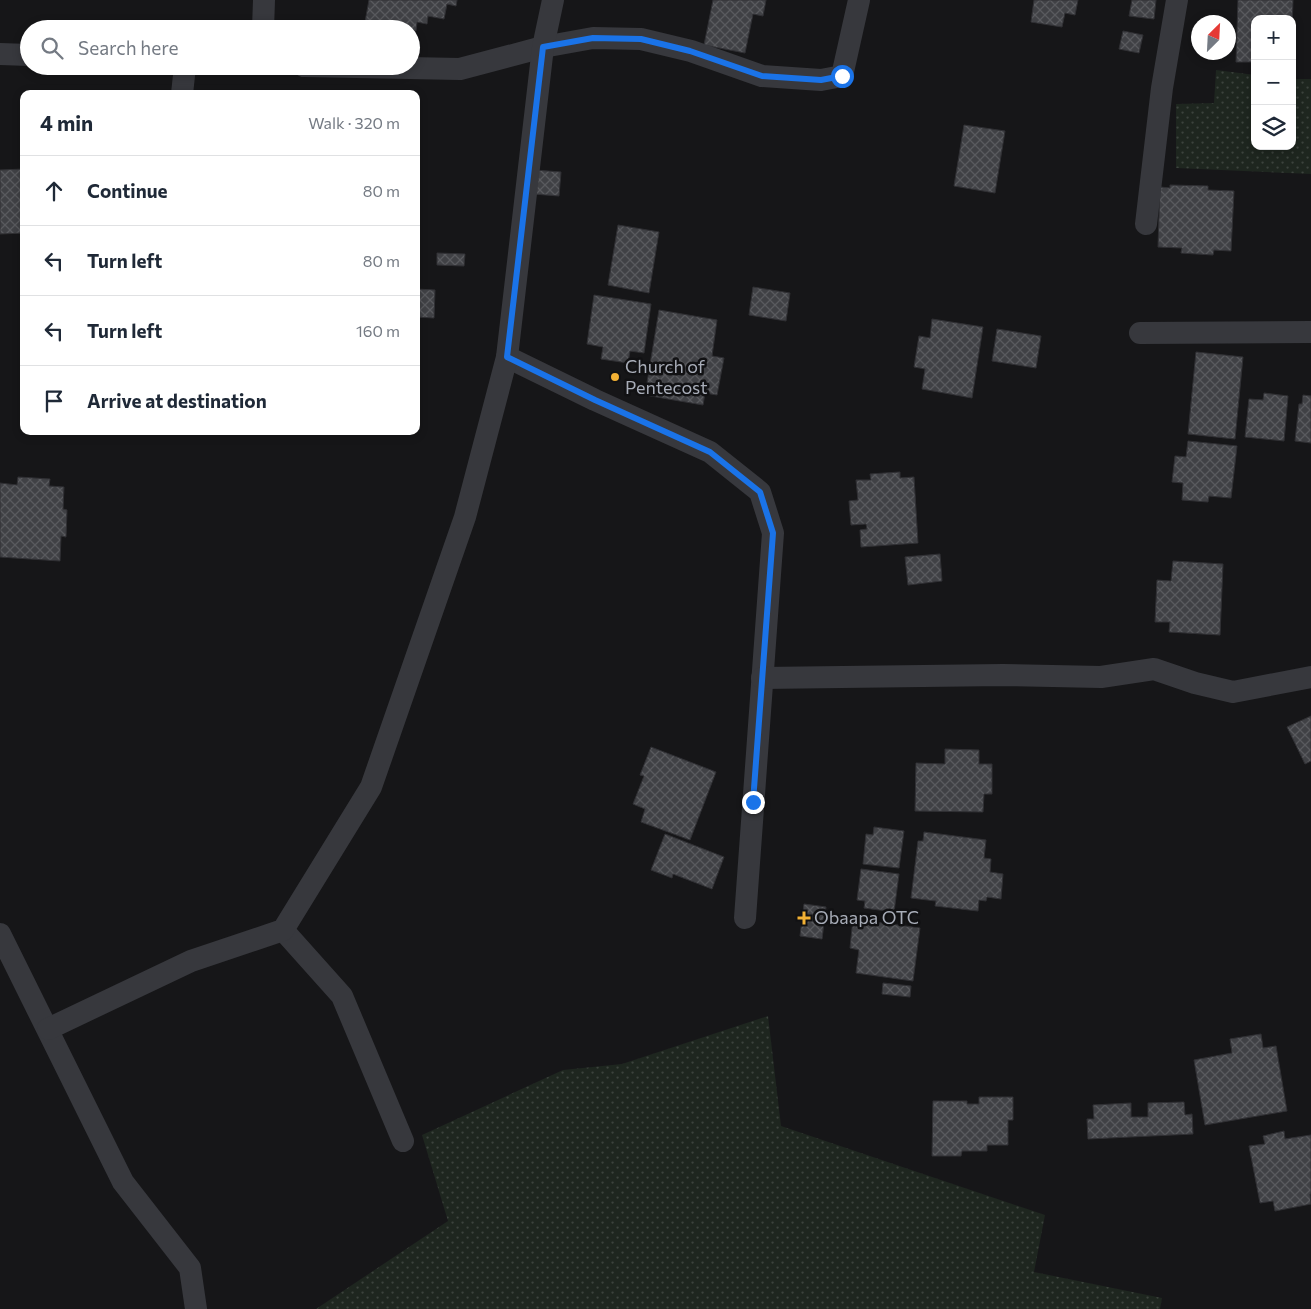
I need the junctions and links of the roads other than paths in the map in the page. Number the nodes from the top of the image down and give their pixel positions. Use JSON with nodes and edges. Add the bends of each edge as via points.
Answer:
{"nodes":[{"id":1,"x":264,"y":0,"type":"edge"},
{"id":2,"x":553,"y":0,"type":"edge"},
{"id":3,"x":859,"y":0,"type":"edge"},
{"id":4,"x":1177,"y":0,"type":"edge"},
{"id":5,"x":264,"y":20,"type":"edge"},
{"id":6,"x":543,"y":47,"type":"junction"},
{"id":7,"x":0,"y":54,"type":"edge"},
{"id":8,"x":20,"y":55,"type":"edge"},
{"id":9,"x":420,"y":68,"type":"edge"},
{"id":10,"x":184,"y":75,"type":"edge"},
{"id":11,"x":182,"y":90,"type":"edge"},
{"id":12,"x":1146,"y":224,"type":"dead end"},
{"id":13,"x":1311,"y":332,"type":"edge"},
{"id":14,"x":1140,"y":333,"type":"dead end"},
{"id":15,"x":507,"y":357,"type":"junction"},
{"id":16,"x":1311,"y":677,"type":"edge"},
{"id":17,"x":762,"y":678,"type":"junction"},
{"id":18,"x":745,"y":918,"type":"dead end"},
{"id":19,"x":282,"y":930,"type":"junction"},
{"id":20,"x":0,"y":934,"type":"edge"},
{"id":21,"x":48,"y":1029,"type":"junction"},
{"id":22,"x":402,"y":1141,"type":"dead end"},
{"id":23,"x":196,"y":1309,"type":"edge"}],
"edges":[{"from":1,"to":5,"type":"street"},
{"from":2,"to":6,"type":"street"},
{"from":3,"to":6,"type":"street","via":[[842,76],[821,80],[762,76],[690,51],[641,39],[593,38]]},
{"from":4,"to":12,"type":"street","via":[[1162,88]]},
{"from":6,"to":9,"type":"street","via":[[460,69]]},
{"from":6,"to":15,"type":"street"},
{"from":7,"to":8,"type":"street"},
{"from":10,"to":11,"type":"street"},
{"from":13,"to":14,"type":"street"},
{"from":15,"to":17,"type":"street","via":[[710,452],[760,492],[773,533]]},
{"from":15,"to":19,"type":"street","via":[[465,517],[371,787]]},
{"from":16,"to":17,"type":"street","via":[[1233,692],[1154,669],[1101,677]]},
{"from":17,"to":18,"type":"street"},
{"from":19,"to":21,"type":"street","via":[[191,961]]},
{"from":19,"to":22,"type":"street","via":[[342,996]]},
{"from":20,"to":21,"type":"street"},
{"from":21,"to":23,"type":"street","via":[[123,1182],[190,1268]]}]}
